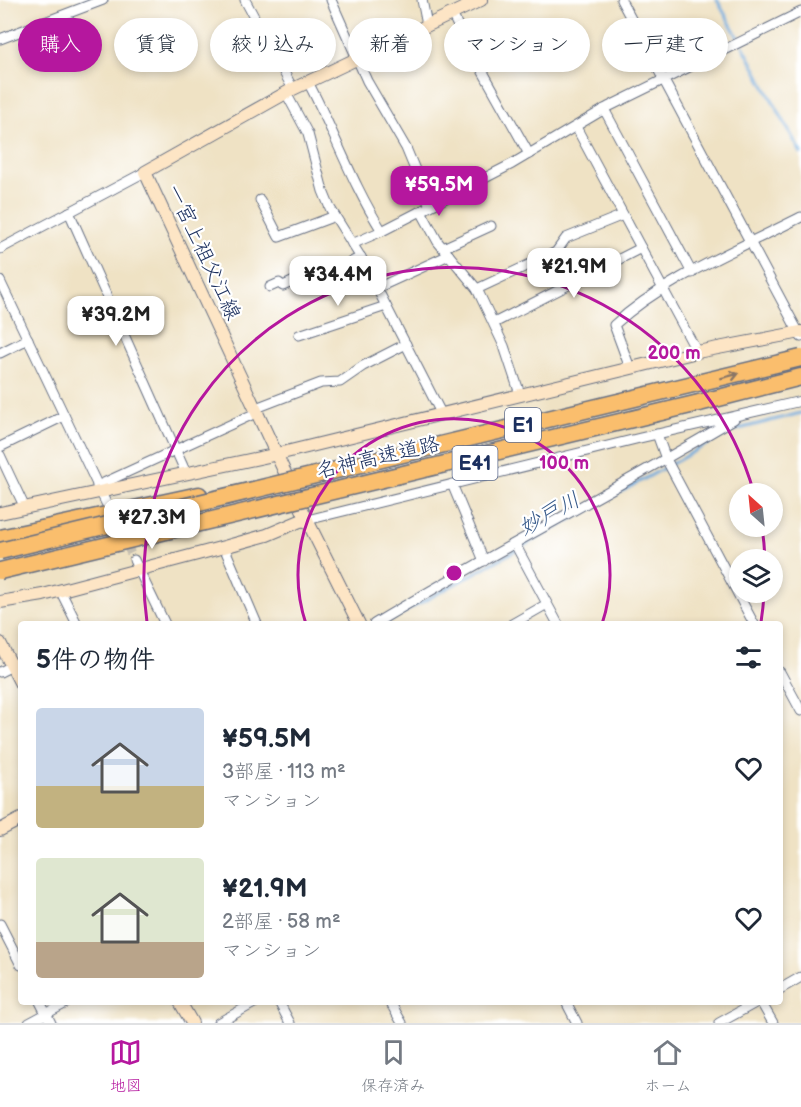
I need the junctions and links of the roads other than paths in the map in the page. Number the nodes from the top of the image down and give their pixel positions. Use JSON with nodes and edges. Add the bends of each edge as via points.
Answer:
{"nodes":[{"id":1,"x":103,"y":0,"type":"edge"},
{"id":2,"x":245,"y":0,"type":"edge"},
{"id":3,"x":331,"y":0,"type":"edge"},
{"id":4,"x":422,"y":0,"type":"edge"},
{"id":5,"x":481,"y":0,"type":"edge"},
{"id":6,"x":621,"y":0,"type":"edge"},
{"id":7,"x":801,"y":12,"type":"edge"},
{"id":8,"x":452,"y":14,"type":"junction"},
{"id":9,"x":426,"y":18,"type":"edge"},
{"id":10,"x":432,"y":23,"type":"edge"},
{"id":11,"x":348,"y":38,"type":"edge"},
{"id":12,"x":0,"y":39,"type":"edge"},
{"id":13,"x":348,"y":62,"type":"edge"},
{"id":14,"x":364,"y":72,"type":"edge"},
{"id":15,"x":663,"y":80,"type":"junction"},
{"id":16,"x":308,"y":82,"type":"junction"},
{"id":17,"x":289,"y":91,"type":"junction"},
{"id":18,"x":604,"y":109,"type":"junction"},
{"id":19,"x":576,"y":127,"type":"junction"},
{"id":20,"x":529,"y":154,"type":"junction"},
{"id":21,"x":145,"y":172,"type":"junction"},
{"id":22,"x":260,"y":200,"type":"dead end"},
{"id":23,"x":430,"y":206,"type":"junction"},
{"id":24,"x":421,"y":211,"type":"junction"},
{"id":25,"x":69,"y":212,"type":"junction"},
{"id":26,"x":623,"y":214,"type":"junction"},
{"id":27,"x":335,"y":216,"type":"junction"},
{"id":28,"x":801,"y":217,"type":"edge"},
{"id":29,"x":491,"y":226,"type":"dead end"},
{"id":30,"x":382,"y":231,"type":"junction"},
{"id":31,"x":750,"y":243,"type":"junction"},
{"id":32,"x":352,"y":244,"type":"junction"},
{"id":33,"x":0,"y":249,"type":"edge"},
{"id":34,"x":641,"y":249,"type":"junction"},
{"id":35,"x":446,"y":251,"type":"junction"},
{"id":36,"x":361,"y":257,"type":"junction"},
{"id":37,"x":692,"y":273,"type":"junction"},
{"id":38,"x":0,"y":281,"type":"edge"},
{"id":39,"x":270,"y":287,"type":"dead end"},
{"id":40,"x":377,"y":288,"type":"junction"},
{"id":41,"x":662,"y":288,"type":"junction"},
{"id":42,"x":477,"y":289,"type":"junction"},
{"id":43,"x":386,"y":306,"type":"junction"},
{"id":44,"x":494,"y":323,"type":"junction"},
{"id":45,"x":800,"y":334,"type":"edge"},
{"id":46,"x":300,"y":335,"type":"dead end"},
{"id":47,"x":28,"y":339,"type":"junction"},
{"id":48,"x":406,"y":344,"type":"junction"},
{"id":49,"x":697,"y":352,"type":"junction"},
{"id":50,"x":0,"y":353,"type":"edge"},
{"id":51,"x":801,"y":358,"type":"edge"},
{"id":52,"x":630,"y":368,"type":"junction"},
{"id":53,"x":801,"y":377,"type":"edge"},
{"id":54,"x":694,"y":384,"type":"junction"},
{"id":55,"x":520,"y":394,"type":"junction"},
{"id":56,"x":801,"y":401,"type":"edge"},
{"id":57,"x":699,"y":403,"type":"junction"},
{"id":58,"x":257,"y":410,"type":"junction"},
{"id":59,"x":441,"y":413,"type":"junction"},
{"id":60,"x":741,"y":415,"type":"junction"},
{"id":61,"x":64,"y":416,"type":"junction"},
{"id":62,"x":657,"y":434,"type":"junction"},
{"id":63,"x":0,"y":447,"type":"edge"},
{"id":64,"x":177,"y":449,"type":"junction"},
{"id":65,"x":278,"y":454,"type":"junction"},
{"id":66,"x":0,"y":455,"type":"edge"},
{"id":67,"x":668,"y":463,"type":"junction"},
{"id":68,"x":186,"y":473,"type":"junction"},
{"id":69,"x":452,"y":484,"type":"junction"},
{"id":70,"x":101,"y":493,"type":"junction"},
{"id":71,"x":25,"y":508,"type":"junction"},
{"id":72,"x":0,"y":513,"type":"edge"},
{"id":73,"x":307,"y":520,"type":"junction"},
{"id":74,"x":0,"y":538,"type":"edge"},
{"id":75,"x":224,"y":547,"type":"junction"},
{"id":76,"x":517,"y":548,"type":"junction"},
{"id":77,"x":0,"y":551,"type":"edge"},
{"id":78,"x":484,"y":561,"type":"junction"},
{"id":79,"x":137,"y":564,"type":"junction"},
{"id":80,"x":0,"y":571,"type":"edge"},
{"id":81,"x":0,"y":579,"type":"edge"},
{"id":82,"x":60,"y":590,"type":"junction"},
{"id":83,"x":0,"y":602,"type":"edge"},
{"id":84,"x":548,"y":604,"type":"junction"},
{"id":85,"x":75,"y":621,"type":"edge"},
{"id":86,"x":164,"y":621,"type":"edge"},
{"id":87,"x":256,"y":621,"type":"edge"},
{"id":88,"x":358,"y":621,"type":"edge"},
{"id":89,"x":379,"y":621,"type":"edge"},
{"id":90,"x":517,"y":621,"type":"edge"},
{"id":91,"x":556,"y":621,"type":"edge"},
{"id":92,"x":752,"y":621,"type":"edge"},
{"id":93,"x":0,"y":643,"type":"edge"},
{"id":94,"x":12,"y":666,"type":"junction"},
{"id":95,"x":0,"y":672,"type":"edge"},
{"id":96,"x":18,"y":678,"type":"edge"},
{"id":97,"x":783,"y":678,"type":"edge"},
{"id":98,"x":801,"y":711,"type":"edge"},
{"id":99,"x":18,"y":821,"type":"edge"},
{"id":100,"x":0,"y":830,"type":"edge"},
{"id":101,"x":0,"y":924,"type":"edge"},
{"id":102,"x":18,"y":959,"type":"edge"},
{"id":103,"x":801,"y":977,"type":"edge"},
{"id":104,"x":783,"y":987,"type":"edge"},
{"id":105,"x":64,"y":1005,"type":"edge"},
{"id":106,"x":182,"y":1005,"type":"edge"},
{"id":107,"x":251,"y":1005,"type":"edge"},
{"id":108,"x":281,"y":1005,"type":"edge"},
{"id":109,"x":392,"y":1005,"type":"edge"},
{"id":110,"x":568,"y":1005,"type":"edge"},
{"id":111,"x":753,"y":1005,"type":"edge"},
{"id":112,"x":761,"y":1005,"type":"edge"},
{"id":113,"x":48,"y":1018,"type":"edge"},
{"id":114,"x":29,"y":1023,"type":"edge"},
{"id":115,"x":192,"y":1023,"type":"edge"},
{"id":116,"x":218,"y":1023,"type":"edge"},
{"id":117,"x":290,"y":1023,"type":"edge"},
{"id":118,"x":402,"y":1023,"type":"edge"},
{"id":119,"x":577,"y":1023,"type":"edge"},
{"id":120,"x":719,"y":1023,"type":"edge"},
{"id":121,"x":773,"y":1023,"type":"edge"}],
"edges":[{"from":1,"to":12,"type":"street"},
{"from":2,"to":17,"type":"street"},
{"from":3,"to":11,"type":"street"},
{"from":4,"to":9,"type":"street"},
{"from":5,"to":8,"type":"street","name":"一宮上祖父江線"},
{"from":6,"to":15,"type":"street"},
{"from":7,"to":15,"type":"street"},
{"from":8,"to":10,"type":"street","name":"一宮上祖父江線"},
{"from":8,"to":20,"type":"street"},
{"from":13,"to":16,"type":"street","name":"一宮上祖父江線"},
{"from":14,"to":23,"type":"street","via":[[406,148]]},
{"from":15,"to":18,"type":"street"},
{"from":15,"to":31,"type":"street"},
{"from":16,"to":17,"type":"street","name":"一宮上祖父江線"},
{"from":16,"to":30,"type":"street","via":[[365,205]]},
{"from":17,"to":21,"type":"street","name":"一宮上祖父江線"},
{"from":17,"to":27,"type":"street"},
{"from":18,"to":19,"type":"street"},
{"from":18,"to":37,"type":"street"},
{"from":19,"to":20,"type":"street"},
{"from":19,"to":26,"type":"street"},
{"from":20,"to":23,"type":"street"},
{"from":21,"to":25,"type":"street"},
{"from":21,"to":58,"type":"street","name":"一宮上祖父江線"},
{"from":22,"to":27,"type":"street","via":[[279,237]]},
{"from":23,"to":24,"type":"street"},
{"from":24,"to":30,"type":"street"},
{"from":24,"to":35,"type":"street"},
{"from":25,"to":33,"type":"street"},
{"from":25,"to":64,"type":"street"},
{"from":26,"to":34,"type":"street"},
{"from":26,"to":42,"type":"street","via":[[566,238],[556,252]]},
{"from":27,"to":32,"type":"street"},
{"from":28,"to":31,"type":"street"},
{"from":29,"to":35,"type":"street"},
{"from":30,"to":32,"type":"street"},
{"from":31,"to":37,"type":"street"},
{"from":31,"to":45,"type":"street"},
{"from":32,"to":36,"type":"street"},
{"from":34,"to":41,"type":"street"},
{"from":34,"to":44,"type":"street"},
{"from":35,"to":40,"type":"street"},
{"from":35,"to":42,"type":"street"},
{"from":36,"to":39,"type":"street","via":[[325,274],[307,275]]},
{"from":36,"to":40,"type":"street"},
{"from":37,"to":41,"type":"street"},
{"from":38,"to":47,"type":"street"},
{"from":40,"to":43,"type":"street"},
{"from":41,"to":49,"type":"street"},
{"from":41,"to":52,"type":"street","via":[[614,325]]},
{"from":42,"to":44,"type":"street"},
{"from":43,"to":46,"type":"street"},
{"from":43,"to":48,"type":"street"},
{"from":44,"to":55,"type":"street"},
{"from":45,"to":49,"type":"street"},
{"from":47,"to":50,"type":"street"},
{"from":47,"to":61,"type":"street"},
{"from":48,"to":58,"type":"street","via":[[340,382],[321,383]]},
{"from":48,"to":59,"type":"street"},
{"from":49,"to":52,"type":"street"},
{"from":54,"to":51,"type":"highway","name":"名神高速道路","number":"E1","one_way":true,"bridge":true},
{"from":52,"to":55,"type":"street"},
{"from":53,"to":57,"type":"highway","name":"名神高速道路","number":"E1"},
{"from":54,"to":74,"type":"highway","bridge":true},
{"from":54,"to":77,"type":"highway","name":"名神高速道路","number":"E1","bridge":true},
{"from":55,"to":59,"type":"street"},
{"from":56,"to":60,"type":"street"},
{"from":57,"to":80,"type":"highway","name":"名神高速道路","number":"E1","bridge":true},
{"from":57,"to":81,"type":"highway","number":"E41","bridge":true,"via":[[572,440]]},
{"from":58,"to":64,"type":"street"},
{"from":58,"to":65,"type":"street","name":"一宮上祖父江線"},
{"from":59,"to":65,"type":"street"},
{"from":60,"to":62,"type":"street"},
{"from":60,"to":67,"type":"street"},
{"from":61,"to":63,"type":"street"},
{"from":61,"to":70,"type":"street"},
{"from":62,"to":67,"type":"street"},
{"from":62,"to":69,"type":"street"},
{"from":64,"to":68,"type":"street"},
{"from":64,"to":70,"type":"street"},
{"from":65,"to":68,"type":"street"},
{"from":65,"to":73,"type":"street","name":"一宮上祖父江線"},
{"from":66,"to":71,"type":"street"},
{"from":67,"to":76,"type":"street"},
{"from":67,"to":92,"type":"street"},
{"from":68,"to":70,"type":"street"},
{"from":69,"to":73,"type":"street"},
{"from":69,"to":78,"type":"street"},
{"from":70,"to":71,"type":"street"},
{"from":71,"to":72,"type":"street"},
{"from":73,"to":75,"type":"street"},
{"from":73,"to":88,"type":"street","name":"一宮上祖父江線"},
{"from":75,"to":79,"type":"street"},
{"from":75,"to":87,"type":"street"},
{"from":76,"to":78,"type":"street"},
{"from":76,"to":84,"type":"street"},
{"from":78,"to":89,"type":"street"},
{"from":79,"to":82,"type":"street"},
{"from":79,"to":86,"type":"street"},
{"from":82,"to":83,"type":"street"},
{"from":82,"to":85,"type":"street"},
{"from":84,"to":90,"type":"street"},
{"from":84,"to":91,"type":"street"},
{"from":93,"to":94,"type":"street"},
{"from":94,"to":95,"type":"street"},
{"from":94,"to":96,"type":"street"},
{"from":97,"to":98,"type":"street"},
{"from":99,"to":100,"type":"street"},
{"from":101,"to":102,"type":"street"},
{"from":103,"to":104,"type":"street"},
{"from":105,"to":113,"type":"street"},
{"from":106,"to":115,"type":"street"},
{"from":107,"to":116,"type":"street"},
{"from":108,"to":117,"type":"street"},
{"from":109,"to":118,"type":"street"},
{"from":110,"to":119,"type":"street"},
{"from":111,"to":120,"type":"street"},
{"from":112,"to":121,"type":"street"},
{"from":113,"to":114,"type":"street"}]}
